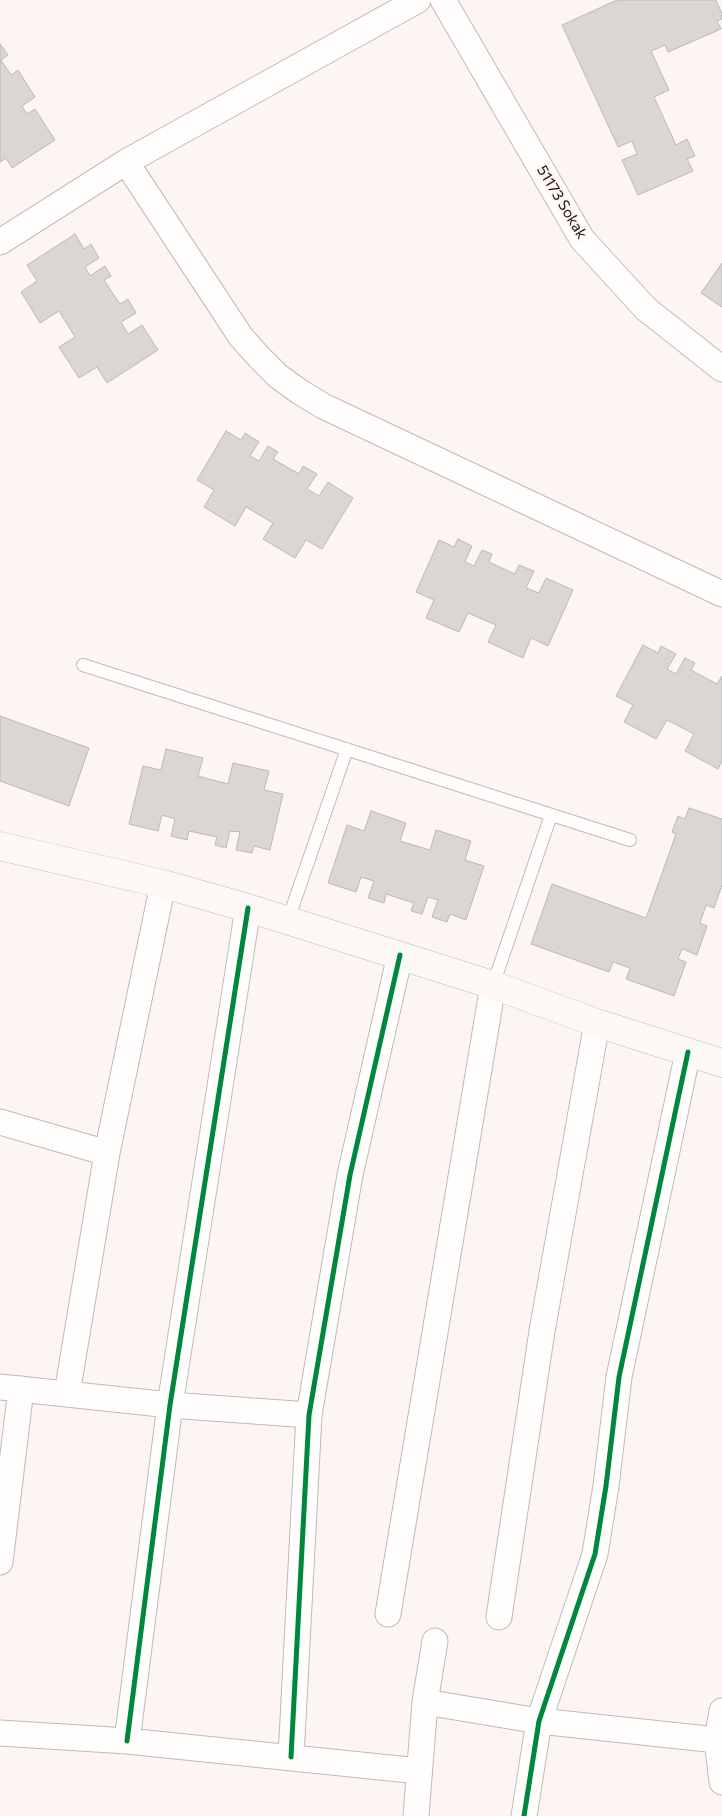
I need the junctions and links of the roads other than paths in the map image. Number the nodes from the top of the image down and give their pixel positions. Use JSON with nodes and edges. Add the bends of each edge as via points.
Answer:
{"nodes":[{"id":1,"x":418,"y":0,"type":"edge"},
{"id":2,"x":443,"y":0,"type":"edge"},
{"id":3,"x":126,"y":162,"type":"junction"},
{"id":4,"x":0,"y":242,"type":"edge"},
{"id":5,"x":722,"y":369,"type":"edge"},
{"id":6,"x":722,"y":594,"type":"edge"},
{"id":7,"x":83,"y":665,"type":"dead end"},
{"id":8,"x":347,"y":749,"type":"junction"},
{"id":9,"x":551,"y":815,"type":"junction"},
{"id":10,"x":630,"y":840,"type":"dead end"},
{"id":11,"x":0,"y":846,"type":"edge"},
{"id":12,"x":163,"y":884,"type":"junction"},
{"id":13,"x":248,"y":908,"type":"junction"},
{"id":14,"x":288,"y":920,"type":"junction"},
{"id":15,"x":400,"y":955,"type":"junction"},
{"id":16,"x":493,"y":984,"type":"junction"},
{"id":17,"x":597,"y":1022,"type":"junction"},
{"id":18,"x":688,"y":1052,"type":"junction"},
{"id":19,"x":722,"y":1063,"type":"edge"},
{"id":20,"x":0,"y":1122,"type":"edge"},
{"id":21,"x":107,"y":1153,"type":"junction"},
{"id":22,"x":10,"y":1388,"type":"edge"},
{"id":23,"x":67,"y":1394,"type":"junction"},
{"id":24,"x":170,"y":1405,"type":"junction"},
{"id":25,"x":309,"y":1415,"type":"junction"},
{"id":26,"x":0,"y":1562,"type":"edge"},
{"id":27,"x":388,"y":1614,"type":"dead end"},
{"id":28,"x":499,"y":1617,"type":"dead end"},
{"id":29,"x":435,"y":1640,"type":"dead end"},
{"id":30,"x":425,"y":1702,"type":"junction"},
{"id":31,"x":722,"y":1711,"type":"edge"},
{"id":32,"x":539,"y":1721,"type":"junction"},
{"id":33,"x":0,"y":1734,"type":"edge"},
{"id":34,"x":717,"y":1740,"type":"junction"},
{"id":35,"x":127,"y":1741,"type":"junction"},
{"id":36,"x":291,"y":1757,"type":"junction"},
{"id":37,"x":419,"y":1771,"type":"junction"},
{"id":38,"x":722,"y":1782,"type":"edge"},
{"id":39,"x":416,"y":1816,"type":"edge"},
{"id":40,"x":524,"y":1816,"type":"edge"}],
"edges":[{"from":1,"to":3,"type":"street"},
{"from":2,"to":5,"type":"street","name":"51173 Sokak","via":[[582,239],[646,310]]},
{"from":3,"to":4,"type":"street"},
{"from":3,"to":6,"type":"street","via":[[241,337],[265,364],[300,392],[323,406]]},
{"from":7,"to":8,"type":"lane"},
{"from":8,"to":9,"type":"lane"},
{"from":8,"to":14,"type":"lane"},
{"from":9,"to":10,"type":"lane"},
{"from":9,"to":16,"type":"lane"},
{"from":11,"to":12,"type":"main road"},
{"from":12,"to":13,"type":"main road"},
{"from":12,"to":21,"type":"street"},
{"from":13,"to":14,"type":"main road"},
{"from":13,"to":24,"type":"street"},
{"from":14,"to":15,"type":"main road"},
{"from":15,"to":16,"type":"main road"},
{"from":15,"to":25,"type":"street","via":[[350,1176]]},
{"from":16,"to":17,"type":"main road"},
{"from":16,"to":27,"type":"street"},
{"from":17,"to":18,"type":"main road"},
{"from":17,"to":28,"type":"street","via":[[542,1331]]},
{"from":18,"to":19,"type":"main road"},
{"from":18,"to":32,"type":"street","via":[[619,1377],[595,1554]]},
{"from":20,"to":21,"type":"street"},
{"from":21,"to":23,"type":"street"},
{"from":22,"to":23,"type":"street"},
{"from":22,"to":26,"type":"street"},
{"from":23,"to":24,"type":"street"},
{"from":24,"to":25,"type":"street"},
{"from":24,"to":35,"type":"street"},
{"from":25,"to":36,"type":"street"},
{"from":29,"to":30,"type":"street"},
{"from":30,"to":32,"type":"street"},
{"from":30,"to":37,"type":"street"},
{"from":31,"to":34,"type":"street"},
{"from":32,"to":34,"type":"street"},
{"from":32,"to":40,"type":"street"},
{"from":33,"to":35,"type":"street"},
{"from":34,"to":38,"type":"street"},
{"from":35,"to":36,"type":"street"},
{"from":36,"to":37,"type":"street"},
{"from":37,"to":39,"type":"street"}]}
